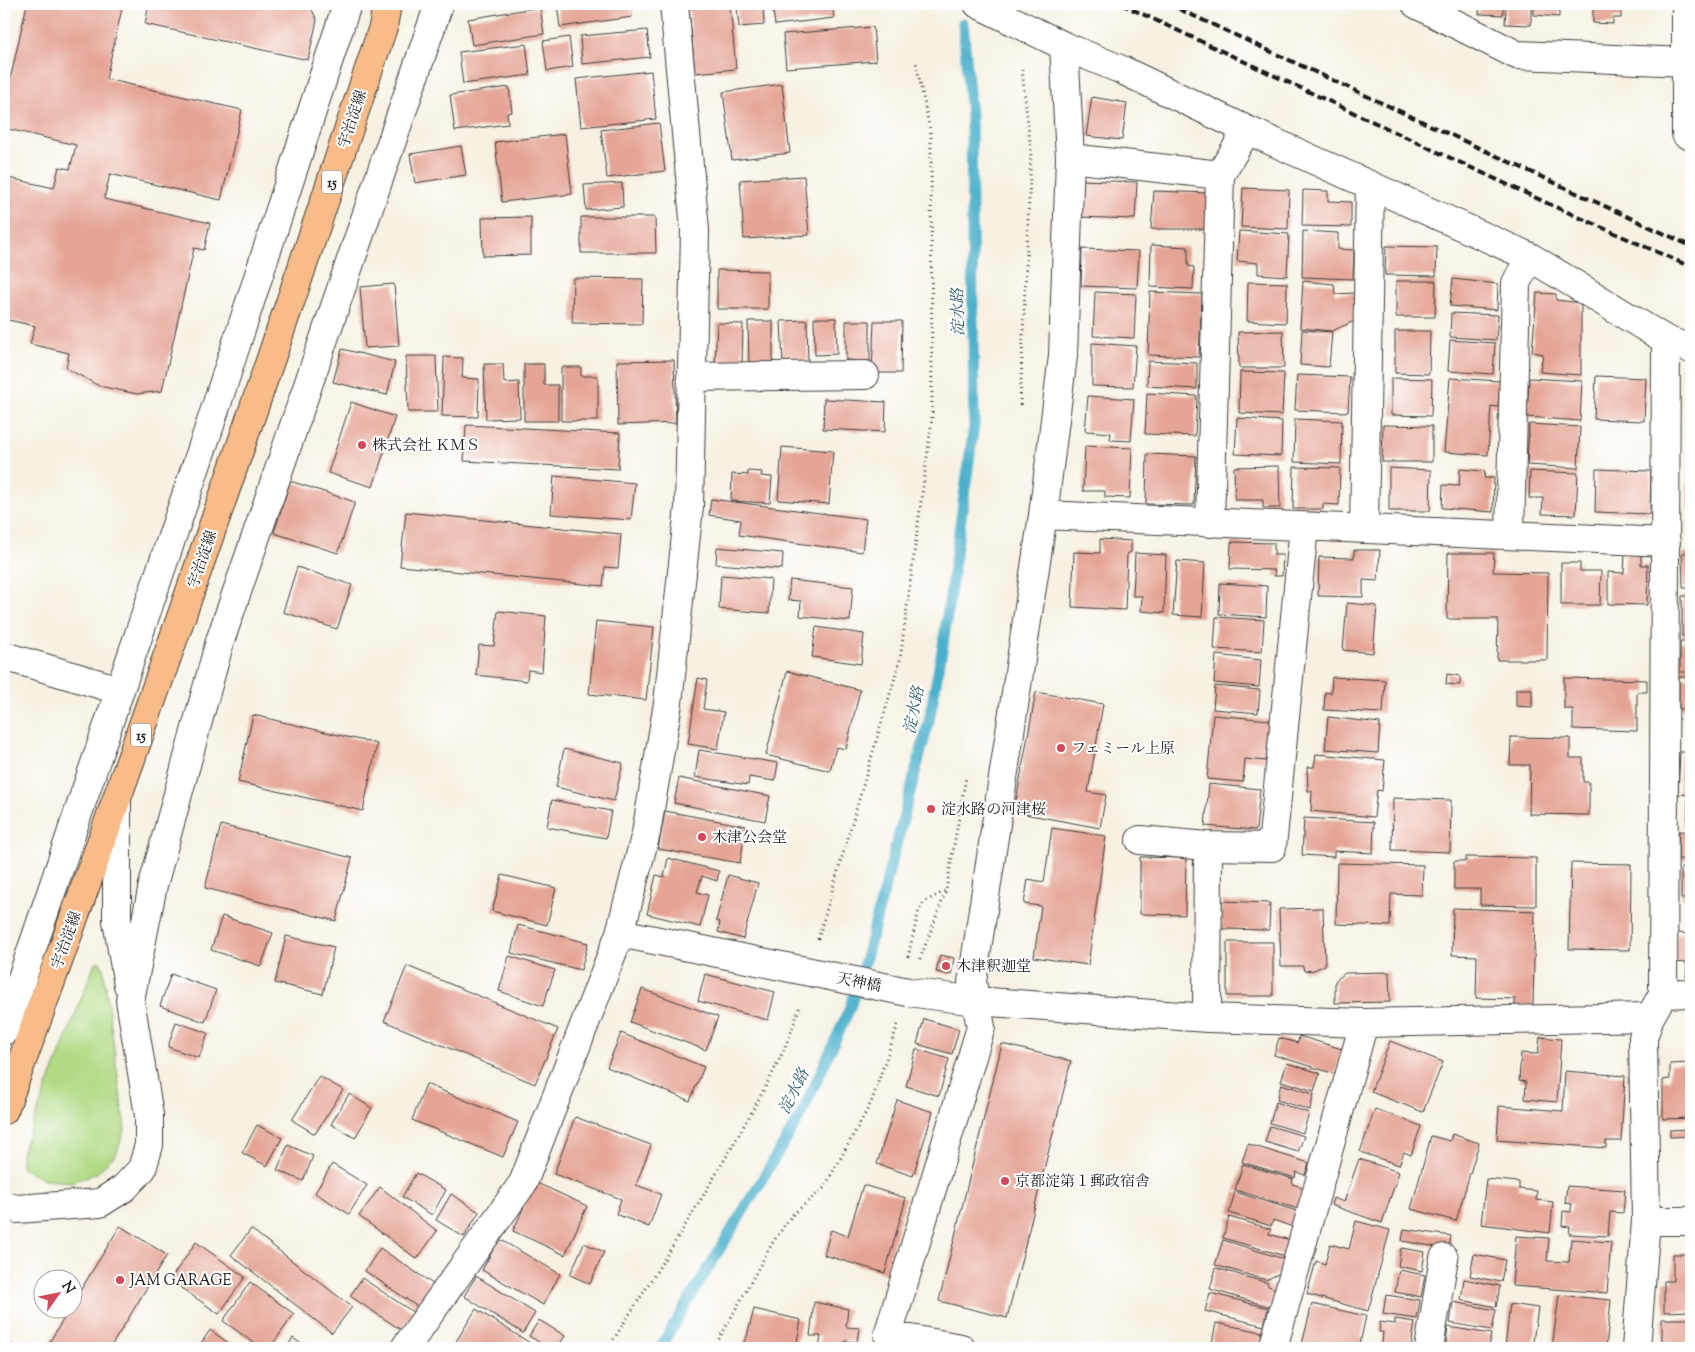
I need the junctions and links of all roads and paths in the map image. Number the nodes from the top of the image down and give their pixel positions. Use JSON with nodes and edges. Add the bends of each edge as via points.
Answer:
{"nodes":[{"id":1,"x":347,"y":4,"type":"edge"},
{"id":2,"x":387,"y":4,"type":"edge"},
{"id":3,"x":439,"y":4,"type":"edge"},
{"id":4,"x":674,"y":4,"type":"edge"},
{"id":5,"x":978,"y":4,"type":"edge"},
{"id":6,"x":1416,"y":4,"type":"edge"},
{"id":7,"x":1686,"y":4,"type":"edge"},
{"id":8,"x":1064,"y":46,"type":"junction"},
{"id":9,"x":916,"y":62,"type":"dead end"},
{"id":10,"x":1686,"y":62,"type":"junction"},
{"id":11,"x":1022,"y":70,"type":"dead end"},
{"id":12,"x":1247,"y":130,"type":"junction"},
{"id":13,"x":1691,"y":136,"type":"edge"},
{"id":14,"x":1070,"y":158,"type":"junction"},
{"id":15,"x":1220,"y":175,"type":"junction"},
{"id":16,"x":1370,"y":185,"type":"junction"},
{"id":17,"x":1530,"y":257,"type":"junction"},
{"id":18,"x":1666,"y":340,"type":"junction"},
{"id":19,"x":1691,"y":349,"type":"edge"},
{"id":20,"x":865,"y":375,"type":"dead end"},
{"id":21,"x":692,"y":377,"type":"junction"},
{"id":22,"x":1020,"y":409,"type":"dead end"},
{"id":23,"x":1043,"y":515,"type":"junction"},
{"id":24,"x":1210,"y":523,"type":"junction"},
{"id":25,"x":1304,"y":526,"type":"junction"},
{"id":26,"x":1364,"y":529,"type":"junction"},
{"id":27,"x":1510,"y":535,"type":"junction"},
{"id":28,"x":1666,"y":542,"type":"junction"},
{"id":29,"x":4,"y":656,"type":"edge"},
{"id":30,"x":119,"y":690,"type":"junction"},
{"id":31,"x":967,"y":775,"type":"dead end"},
{"id":32,"x":117,"y":802,"type":"junction"},
{"id":33,"x":1140,"y":840,"type":"dead end"},
{"id":34,"x":1208,"y":846,"type":"junction"},
{"id":35,"x":946,"y":891,"type":"junction"},
{"id":36,"x":824,"y":920,"type":"dead end"},
{"id":37,"x":620,"y":933,"type":"junction"},
{"id":38,"x":908,"y":957,"type":"dead end"},
{"id":39,"x":1691,"y":994,"type":"edge"},
{"id":40,"x":130,"y":1000,"type":"junction"},
{"id":41,"x":903,"y":1000,"type":"junction"},
{"id":42,"x":976,"y":1001,"type":"junction"},
{"id":43,"x":1656,"y":1005,"type":"junction"},
{"id":44,"x":1207,"y":1018,"type":"junction"},
{"id":45,"x":1364,"y":1023,"type":"junction"},
{"id":46,"x":794,"y":1028,"type":"dead end"},
{"id":47,"x":4,"y":1031,"type":"edge"},
{"id":48,"x":4,"y":1110,"type":"edge"},
{"id":49,"x":4,"y":1206,"type":"edge"},
{"id":50,"x":1646,"y":1221,"type":"junction"},
{"id":51,"x":1691,"y":1221,"type":"edge"},
{"id":52,"x":1444,"y":1258,"type":"dead end"},
{"id":53,"x":405,"y":1348,"type":"edge"},
{"id":54,"x":608,"y":1348,"type":"edge"},
{"id":55,"x":714,"y":1348,"type":"edge"},
{"id":56,"x":961,"y":1348,"type":"edge"},
{"id":57,"x":1273,"y":1348,"type":"edge"},
{"id":58,"x":1429,"y":1348,"type":"edge"},
{"id":59,"x":1636,"y":1348,"type":"edge"}],
"edges":[{"from":1,"to":30,"type":"street","via":[[209,428]]},
{"from":2,"to":32,"type":"main road","name":"宇治淀線","number":"15","via":[[383,27],[273,358]]},
{"from":3,"to":40,"type":"street","via":[[220,641],[153,885]]},
{"from":4,"to":21,"type":"street","via":[[695,230]]},
{"from":5,"to":8,"type":"street"},
{"from":6,"to":10,"type":"street","via":[[1517,54]]},
{"from":7,"to":10,"type":"street"},
{"from":8,"to":12,"type":"street"},
{"from":8,"to":14,"type":"street"},
{"from":9,"to":36,"type":"path","via":[[932,135],[932,419],[900,660]]},
{"from":10,"to":13,"type":"street","via":[[1686,134]]},
{"from":11,"to":22,"type":"path","via":[[1031,158]]},
{"from":12,"to":15,"type":"street"},
{"from":12,"to":16,"type":"street"},
{"from":14,"to":15,"type":"street"},
{"from":14,"to":23,"type":"street","via":[[1063,356]]},
{"from":15,"to":24,"type":"street"},
{"from":16,"to":17,"type":"street"},
{"from":16,"to":26,"type":"street"},
{"from":17,"to":18,"type":"street"},
{"from":17,"to":27,"type":"street","via":[[1516,282]]},
{"from":18,"to":19,"type":"street"},
{"from":18,"to":28,"type":"street"},
{"from":20,"to":21,"type":"street"},
{"from":21,"to":37,"type":"street","via":[[689,507],[668,703],[646,833]]},
{"from":23,"to":24,"type":"street"},
{"from":23,"to":42,"type":"street","via":[[972,982]]},
{"from":24,"to":25,"type":"street"},
{"from":25,"to":26,"type":"street"},
{"from":25,"to":34,"type":"street","via":[[1272,848]]},
{"from":26,"to":27,"type":"street"},
{"from":27,"to":28,"type":"street"},
{"from":28,"to":43,"type":"street"},
{"from":29,"to":30,"type":"street"},
{"from":30,"to":47,"type":"street"},
{"from":31,"to":35,"type":"path"},
{"from":32,"to":40,"type":"street","via":[[117,921]]},
{"from":32,"to":48,"type":"main road","name":"宇治淀線","number":"15"},
{"from":33,"to":34,"type":"street"},
{"from":34,"to":44,"type":"street"},
{"from":35,"to":38,"type":"path","via":[[924,902]]},
{"from":35,"to":41,"type":"path"},
{"from":37,"to":41,"type":"street","name":"天神橋","via":[[818,974]]},
{"from":37,"to":53,"type":"street","via":[[524,1184]]},
{"from":39,"to":43,"type":"street","name":"天神橋"},
{"from":40,"to":49,"type":"street","via":[[148,1115],[150,1145],[142,1169],[124,1188],[100,1203],[17,1210]]},
{"from":41,"to":42,"type":"street","name":"天神橋"},
{"from":41,"to":55,"type":"path","via":[[871,1103],[824,1188],[792,1215],[773,1242]]},
{"from":42,"to":44,"type":"street","name":"天神橋"},
{"from":42,"to":56,"type":"street","via":[[981,1027],[888,1335]]},
{"from":43,"to":45,"type":"street","name":"天神橋"},
{"from":43,"to":50,"type":"street","via":[[1643,1038]]},
{"from":44,"to":45,"type":"street","name":"天神橋"},
{"from":45,"to":57,"type":"street"},
{"from":46,"to":54,"type":"path","via":[[769,1082],[686,1226]]},
{"from":50,"to":51,"type":"street"},
{"from":50,"to":59,"type":"street"},
{"from":52,"to":58,"type":"street"}]}
